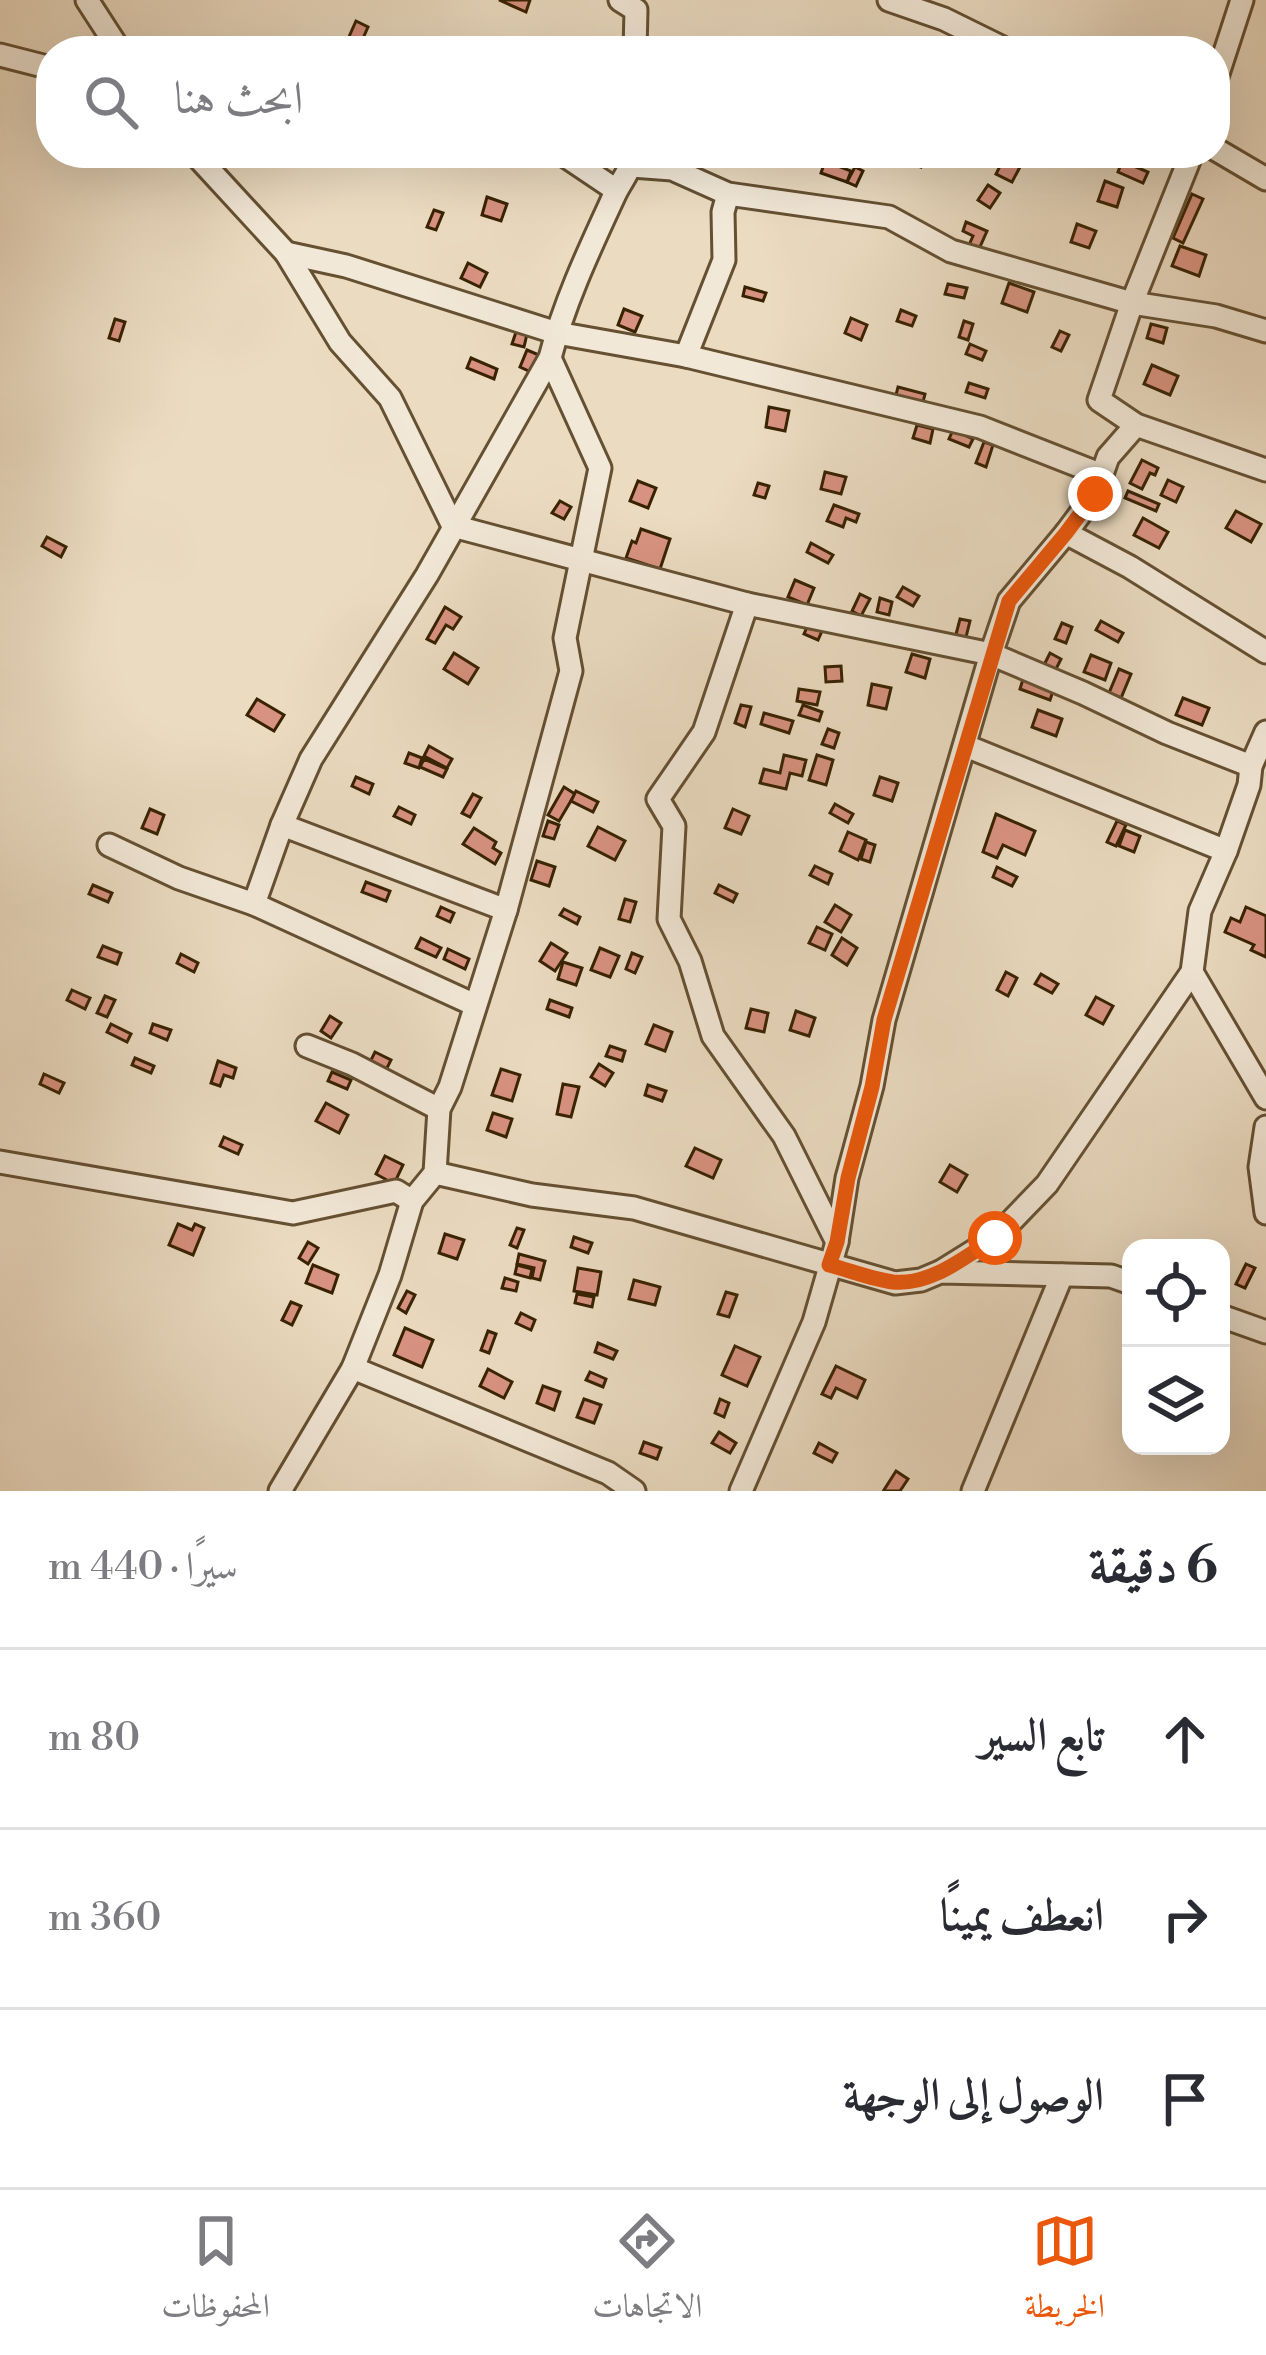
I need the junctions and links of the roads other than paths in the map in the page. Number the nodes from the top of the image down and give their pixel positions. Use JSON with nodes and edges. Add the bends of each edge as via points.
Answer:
{"nodes":[{"id":1,"x":87,"y":0,"type":"edge"},
{"id":2,"x":620,"y":0,"type":"edge"},
{"id":3,"x":890,"y":0,"type":"edge"},
{"id":4,"x":1242,"y":0,"type":"edge"},
{"id":5,"x":947,"y":10,"type":"edge"},
{"id":6,"x":110,"y":36,"type":"edge"},
{"id":7,"x":635,"y":36,"type":"edge"},
{"id":8,"x":986,"y":36,"type":"edge"},
{"id":9,"x":1230,"y":37,"type":"edge"},
{"id":10,"x":0,"y":55,"type":"edge"},
{"id":11,"x":36,"y":64,"type":"edge"},
{"id":12,"x":1230,"y":158,"type":"edge"},
{"id":13,"x":208,"y":168,"type":"edge"},
{"id":14,"x":583,"y":168,"type":"edge"},
{"id":15,"x":628,"y":168,"type":"edge"},
{"id":16,"x":668,"y":168,"type":"edge"},
{"id":17,"x":1186,"y":168,"type":"edge"},
{"id":18,"x":1266,"y":179,"type":"edge"},
{"id":19,"x":616,"y":190,"type":"junction"},
{"id":20,"x":728,"y":194,"type":"junction"},
{"id":21,"x":286,"y":253,"type":"junction"},
{"id":22,"x":1132,"y":303,"type":"junction"},
{"id":23,"x":556,"y":332,"type":"junction"},
{"id":24,"x":1266,"y":332,"type":"edge"},
{"id":25,"x":686,"y":356,"type":"junction"},
{"id":26,"x":550,"y":358,"type":"junction"},
{"id":27,"x":1136,"y":425,"type":"junction"},
{"id":28,"x":1266,"y":470,"type":"edge"},
{"id":29,"x":1102,"y":475,"type":"junction"},
{"id":30,"x":453,"y":526,"type":"junction"},
{"id":31,"x":1066,"y":533,"type":"junction"},
{"id":32,"x":581,"y":560,"type":"junction"},
{"id":33,"x":747,"y":604,"type":"junction"},
{"id":34,"x":1266,"y":652,"type":"edge"},
{"id":35,"x":991,"y":654,"type":"junction"},
{"id":36,"x":1266,"y":732,"type":"edge"},
{"id":37,"x":966,"y":746,"type":"junction"},
{"id":38,"x":1251,"y":766,"type":"junction"},
{"id":39,"x":282,"y":825,"type":"junction"},
{"id":40,"x":109,"y":844,"type":"dead end"},
{"id":41,"x":1226,"y":850,"type":"junction"},
{"id":42,"x":254,"y":904,"type":"junction"},
{"id":43,"x":506,"y":910,"type":"junction"},
{"id":44,"x":1192,"y":973,"type":"junction"},
{"id":45,"x":476,"y":1005,"type":"junction"},
{"id":46,"x":307,"y":1046,"type":"dead end"},
{"id":47,"x":1266,"y":1098,"type":"edge"},
{"id":48,"x":439,"y":1108,"type":"junction"},
{"id":49,"x":1266,"y":1127,"type":"edge"},
{"id":50,"x":0,"y":1162,"type":"edge"},
{"id":51,"x":436,"y":1173,"type":"junction"},
{"id":52,"x":412,"y":1201,"type":"junction"},
{"id":53,"x":1266,"y":1213,"type":"edge"},
{"id":54,"x":837,"y":1242,"type":"junction"},
{"id":55,"x":829,"y":1265,"type":"junction"},
{"id":56,"x":940,"y":1272,"type":"junction"},
{"id":57,"x":1061,"y":1275,"type":"junction"},
{"id":58,"x":1122,"y":1280,"type":"edge"},
{"id":59,"x":1230,"y":1319,"type":"edge"},
{"id":60,"x":1266,"y":1332,"type":"edge"},
{"id":61,"x":353,"y":1368,"type":"junction"},
{"id":62,"x":280,"y":1491,"type":"edge"},
{"id":63,"x":634,"y":1491,"type":"edge"},
{"id":64,"x":741,"y":1491,"type":"edge"},
{"id":65,"x":973,"y":1491,"type":"edge"}],
"edges":[{"from":1,"to":6,"type":"street"},
{"from":2,"to":7,"type":"street","via":[[636,10]]},
{"from":3,"to":5,"type":"street"},
{"from":4,"to":9,"type":"street"},
{"from":5,"to":8,"type":"street"},
{"from":10,"to":11,"type":"street"},
{"from":12,"to":18,"type":"street"},
{"from":13,"to":21,"type":"street"},
{"from":14,"to":19,"type":"street"},
{"from":15,"to":19,"type":"street"},
{"from":16,"to":20,"type":"street"},
{"from":17,"to":22,"type":"street"},
{"from":19,"to":23,"type":"street"},
{"from":20,"to":22,"type":"street","via":[[889,217],[951,250]]},
{"from":20,"to":25,"type":"street","via":[[724,260]]},
{"from":21,"to":23,"type":"street"},
{"from":21,"to":30,"type":"street","via":[[340,342],[390,398]]},
{"from":22,"to":24,"type":"street"},
{"from":22,"to":27,"type":"street","via":[[1099,400]]},
{"from":23,"to":25,"type":"street"},
{"from":23,"to":26,"type":"street"},
{"from":25,"to":29,"type":"street","via":[[980,427]]},
{"from":26,"to":30,"type":"street"},
{"from":26,"to":32,"type":"street","via":[[600,468]]},
{"from":27,"to":28,"type":"street"},
{"from":27,"to":29,"type":"street"},
{"from":29,"to":31,"type":"street"},
{"from":30,"to":32,"type":"street"},
{"from":30,"to":39,"type":"street","via":[[311,759]]},
{"from":31,"to":34,"type":"street"},
{"from":31,"to":35,"type":"street","via":[[1009,601]]},
{"from":32,"to":33,"type":"street"},
{"from":32,"to":43,"type":"street","via":[[565,638],[572,671]]},
{"from":33,"to":35,"type":"street"},
{"from":33,"to":54,"type":"street","via":[[704,732],[658,800],[674,826],[669,919],[713,1036],[784,1136]]},
{"from":35,"to":37,"type":"street"},
{"from":35,"to":38,"type":"street"},
{"from":36,"to":38,"type":"street"},
{"from":37,"to":41,"type":"street"},
{"from":37,"to":54,"type":"street","via":[[884,1020]]},
{"from":38,"to":41,"type":"street"},
{"from":39,"to":42,"type":"street"},
{"from":39,"to":43,"type":"street"},
{"from":40,"to":42,"type":"street"},
{"from":41,"to":44,"type":"street","via":[[1200,911]]},
{"from":42,"to":45,"type":"street"},
{"from":43,"to":45,"type":"street"},
{"from":44,"to":47,"type":"street"},
{"from":44,"to":56,"type":"street","via":[[1047,1184],[995,1238]]},
{"from":45,"to":48,"type":"street"},
{"from":46,"to":48,"type":"street"},
{"from":48,"to":51,"type":"street"},
{"from":49,"to":53,"type":"street"},
{"from":50,"to":52,"type":"street","via":[[293,1214],[396,1191]]},
{"from":51,"to":52,"type":"street"},
{"from":51,"to":55,"type":"street","via":[[634,1208]]},
{"from":52,"to":61,"type":"street"},
{"from":54,"to":55,"type":"street"},
{"from":55,"to":56,"type":"street","via":[[895,1282]]},
{"from":55,"to":64,"type":"street","via":[[814,1322]]},
{"from":56,"to":57,"type":"street"},
{"from":57,"to":58,"type":"street"},
{"from":57,"to":65,"type":"street"},
{"from":59,"to":60,"type":"street"},
{"from":61,"to":62,"type":"street"},
{"from":61,"to":63,"type":"street","via":[[608,1473]]}]}
